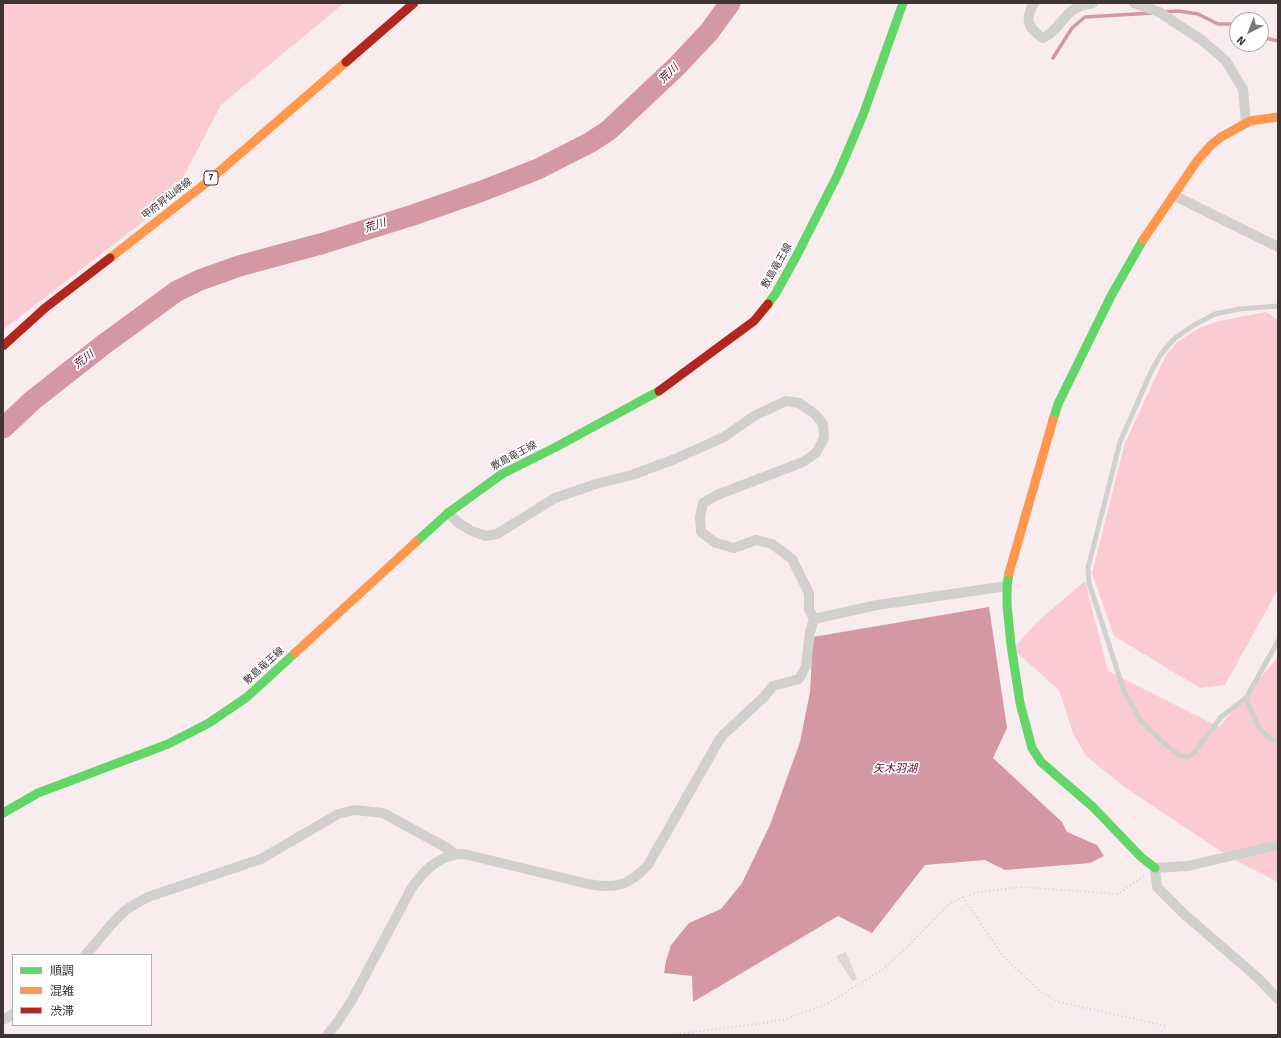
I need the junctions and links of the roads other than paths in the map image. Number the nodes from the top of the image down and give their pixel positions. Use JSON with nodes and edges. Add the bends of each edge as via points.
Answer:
{"nodes":[{"id":1,"x":414,"y":3,"type":"edge"},
{"id":2,"x":903,"y":3,"type":"edge"},
{"id":3,"x":1034,"y":3,"type":"edge"},
{"id":4,"x":1093,"y":3,"type":"edge"},
{"id":5,"x":1134,"y":3,"type":"edge"},
{"id":6,"x":1278,"y":117,"type":"edge"},
{"id":7,"x":1246,"y":123,"type":"junction"},
{"id":8,"x":1173,"y":195,"type":"junction"},
{"id":9,"x":1278,"y":247,"type":"edge"},
{"id":10,"x":1278,"y":306,"type":"edge"},
{"id":11,"x":3,"y":346,"type":"edge"},
{"id":12,"x":448,"y":512,"type":"junction"},
{"id":13,"x":1007,"y":586,"type":"junction"},
{"id":14,"x":814,"y":619,"type":"junction"},
{"id":15,"x":1278,"y":640,"type":"edge"},
{"id":16,"x":1246,"y":698,"type":"junction"},
{"id":17,"x":1278,"y":741,"type":"edge"},
{"id":18,"x":8,"y":806,"type":"edge"},
{"id":19,"x":3,"y":813,"type":"edge"},
{"id":20,"x":1278,"y":845,"type":"edge"},
{"id":21,"x":454,"y":854,"type":"junction"},
{"id":22,"x":1155,"y":868,"type":"junction"},
{"id":23,"x":86,"y":954,"type":"edge"},
{"id":24,"x":1278,"y":999,"type":"edge"},
{"id":25,"x":12,"y":1015,"type":"edge"},
{"id":26,"x":3,"y":1020,"type":"edge"},
{"id":27,"x":327,"y":1035,"type":"edge"}],
"edges":[{"from":1,"to":11,"type":"main road","name":"甲府昇仙峡線","number":"7","via":[[206,183],[45,308]]},
{"from":2,"to":12,"type":"main road","name":"敷島竜王線","via":[[863,115],[838,174],[798,255],[776,293],[754,321],[663,390],[502,474]]},
{"from":3,"to":4,"type":"street","via":[[1028,22],[1034,32],[1043,38],[1052,34],[1068,14],[1082,4]]},
{"from":5,"to":7,"type":"street","via":[[1160,12],[1203,41],[1226,61],[1243,89]]},
{"from":6,"to":7,"type":"main road"},
{"from":7,"to":8,"type":"main road","via":[[1211,145]]},
{"from":8,"to":9,"type":"street"},
{"from":8,"to":13,"type":"main road","via":[[1128,264],[1058,404]]},
{"from":10,"to":16,"type":"lane","via":[[1215,314],[1174,339],[1161,354],[1120,442],[1088,568],[1089,583],[1124,691],[1140,720],[1164,744],[1180,756],[1192,755],[1221,717]]},
{"from":12,"to":14,"type":"street","via":[[472,531],[486,536],[497,534],[555,498],[675,459],[724,436],[770,408],[786,401],[799,403],[815,414],[823,424],[824,438],[816,452],[803,462],[717,495],[703,503],[700,517],[701,532],[716,543],[734,548],[756,540],[772,544],[792,559],[809,593],[809,610]]},
{"from":12,"to":18,"type":"main road","name":"敷島竜王線","via":[[247,697],[209,724],[168,744]]},
{"from":13,"to":14,"type":"street","via":[[877,605]]},
{"from":13,"to":22,"type":"main road","via":[[1011,645],[1020,703],[1032,748],[1040,762],[1093,807]]},
{"from":14,"to":21,"type":"street","via":[[806,666],[799,679],[773,686],[723,735],[648,865],[632,880],[616,886],[602,887],[482,858]]},
{"from":15,"to":16,"type":"lane"},
{"from":16,"to":17,"type":"lane","via":[[1260,730],[1274,741]]},
{"from":18,"to":19,"type":"main road","name":"敷島竜王線"},
{"from":20,"to":22,"type":"street","via":[[1188,866]]},
{"from":21,"to":23,"type":"street","via":[[384,813],[354,810],[338,814],[261,858],[137,903],[126,910]]},
{"from":21,"to":27,"type":"street","via":[[431,866],[411,889],[344,1014]]},
{"from":22,"to":24,"type":"street","via":[[1158,887]]},
{"from":25,"to":26,"type":"street"}]}
